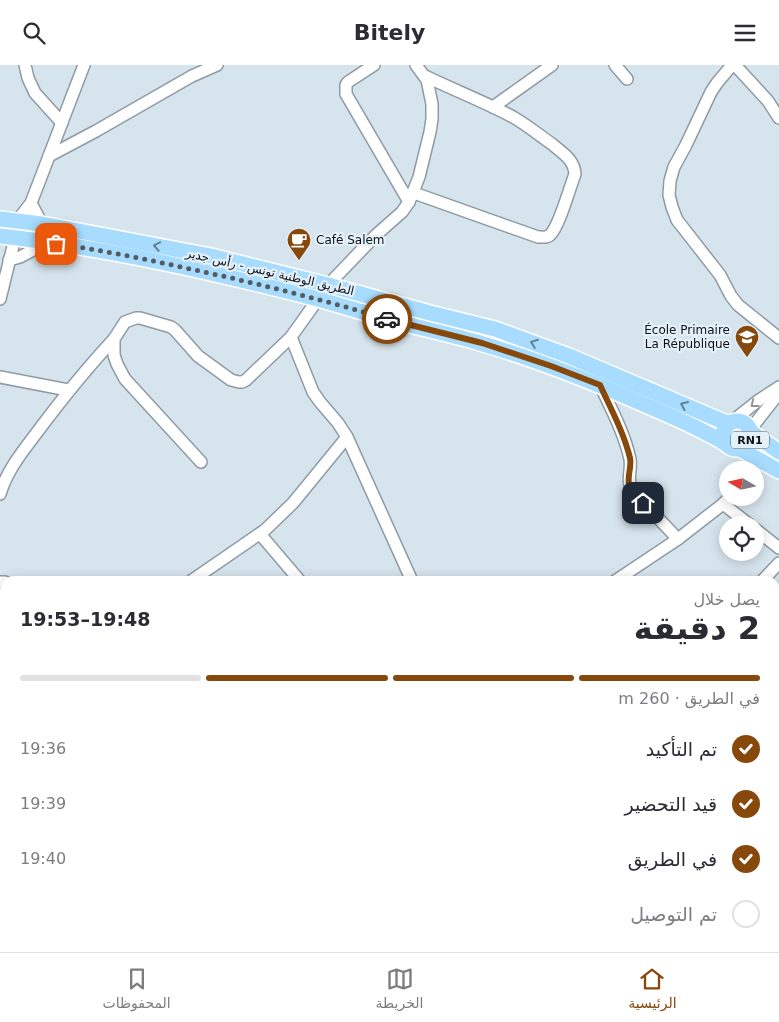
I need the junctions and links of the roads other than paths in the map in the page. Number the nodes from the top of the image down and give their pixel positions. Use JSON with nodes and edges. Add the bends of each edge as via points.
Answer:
{"nodes":[{"id":1,"x":24,"y":65,"type":"edge"},
{"id":2,"x":84,"y":65,"type":"edge"},
{"id":3,"x":217,"y":65,"type":"edge"},
{"id":4,"x":374,"y":65,"type":"edge"},
{"id":5,"x":552,"y":65,"type":"edge"},
{"id":6,"x":615,"y":65,"type":"edge"},
{"id":7,"x":733,"y":65,"type":"edge"},
{"id":8,"x":422,"y":69,"type":"edge"},
{"id":9,"x":627,"y":79,"type":"dead end"},
{"id":10,"x":493,"y":107,"type":"junction"},
{"id":11,"x":779,"y":118,"type":"edge"},
{"id":12,"x":62,"y":123,"type":"junction"},
{"id":13,"x":49,"y":155,"type":"junction"},
{"id":14,"x":412,"y":197,"type":"junction"},
{"id":15,"x":32,"y":203,"type":"junction"},
{"id":16,"x":0,"y":219,"type":"edge"},
{"id":17,"x":18,"y":221,"type":"junction"},
{"id":18,"x":42,"y":224,"type":"junction"},
{"id":19,"x":8,"y":237,"type":"edge"},
{"id":20,"x":40,"y":242,"type":"junction"},
{"id":21,"x":9,"y":260,"type":"junction"},
{"id":22,"x":328,"y":285,"type":"junction"},
{"id":23,"x":0,"y":299,"type":"edge"},
{"id":24,"x":318,"y":299,"type":"junction"},
{"id":25,"x":291,"y":337,"type":"junction"},
{"id":26,"x":114,"y":339,"type":"junction"},
{"id":27,"x":779,"y":339,"type":"edge"},
{"id":28,"x":0,"y":377,"type":"edge"},
{"id":29,"x":600,"y":385,"type":"junction"},
{"id":30,"x":779,"y":387,"type":"edge"},
{"id":31,"x":68,"y":390,"type":"junction"},
{"id":32,"x":779,"y":393,"type":"edge"},
{"id":33,"x":730,"y":423,"type":"junction"},
{"id":34,"x":750,"y":431,"type":"junction"},
{"id":35,"x":347,"y":437,"type":"junction"},
{"id":36,"x":726,"y":444,"type":"junction"},
{"id":37,"x":740,"y":449,"type":"junction"},
{"id":38,"x":779,"y":452,"type":"edge"},
{"id":39,"x":753,"y":461,"type":"edge"},
{"id":40,"x":201,"y":462,"type":"dead end"},
{"id":41,"x":764,"y":467,"type":"edge"},
{"id":42,"x":779,"y":471,"type":"edge"},
{"id":43,"x":0,"y":493,"type":"edge"},
{"id":44,"x":720,"y":506,"type":"edge"},
{"id":45,"x":731,"y":506,"type":"edge"},
{"id":46,"x":741,"y":516,"type":"edge"},
{"id":47,"x":260,"y":533,"type":"junction"},
{"id":48,"x":764,"y":536,"type":"edge"},
{"id":49,"x":678,"y":539,"type":"junction"},
{"id":50,"x":779,"y":548,"type":"edge"},
{"id":51,"x":779,"y":563,"type":"edge"},
{"id":52,"x":198,"y":576,"type":"edge"},
{"id":53,"x":296,"y":576,"type":"edge"},
{"id":54,"x":410,"y":576,"type":"edge"},
{"id":55,"x":622,"y":576,"type":"edge"},
{"id":56,"x":767,"y":576,"type":"edge"}],
"edges":[{"from":1,"to":12,"type":"street","via":[[35,93]]},
{"from":2,"to":12,"type":"street"},
{"from":3,"to":13,"type":"street"},
{"from":4,"to":14,"type":"street","via":[[348,82],[346,94]]},
{"from":5,"to":10,"type":"street"},
{"from":6,"to":9,"type":"street"},
{"from":7,"to":11,"type":"street","via":[[768,101]]},
{"from":7,"to":27,"type":"street","via":[[716,83],[674,167],[669,195],[678,220],[720,275],[731,296]]},
{"from":8,"to":10,"type":"street"},
{"from":8,"to":14,"type":"street","via":[[432,104],[432,119],[424,161]]},
{"from":10,"to":14,"type":"street","via":[[536,132],[567,156],[574,167],[575,174],[552,233],[538,237]]},
{"from":12,"to":13,"type":"street"},
{"from":13,"to":15,"type":"street"},
{"from":14,"to":22,"type":"street","via":[[402,212]]},
{"from":15,"to":17,"type":"street"},
{"from":15,"to":18,"type":"street"},
{"from":16,"to":17,"type":"highway","name":"الطريق الوطنية تونس - رأس جدير","number":"RN1"},
{"from":17,"to":18,"type":"highway","name":"الطريق الوطنية تونس - رأس جدير","number":"RN1"},
{"from":17,"to":19,"type":"street"},
{"from":18,"to":20,"type":"street"},
{"from":22,"to":18,"type":"highway","name":"الطريق الوطنية تونس - رأس جدير","number":"RN1","one_way":true,"via":[[211,256]]},
{"from":19,"to":20,"type":"highway","name":"الطريق الوطنية تونس - رأس جدير","number":"RN1"},
{"from":19,"to":21,"type":"street"},
{"from":20,"to":21,"type":"street","via":[[34,249]]},
{"from":20,"to":24,"type":"highway","name":"الطريق الوطنية تونس - رأس جدير","number":"RN1","via":[[157,261]]},
{"from":21,"to":23,"type":"street"},
{"from":22,"to":24,"type":"street"},
{"from":33,"to":22,"type":"highway","name":"الطريق الوطنية تونس - رأس جدير","number":"RN1","one_way":true,"via":[[569,356],[494,329]]},
{"from":24,"to":25,"type":"street"},
{"from":24,"to":29,"type":"highway","name":"الطريق الوطنية تونس - رأس جدير","number":"RN1","via":[[482,343]]},
{"from":25,"to":26,"type":"street","via":[[242,382],[231,380],[198,356],[171,327],[136,318],[125,322]]},
{"from":25,"to":35,"type":"street","via":[[313,392]]},
{"from":26,"to":31,"type":"street"},
{"from":26,"to":40,"type":"street","via":[[114,355],[125,379]]},
{"from":28,"to":31,"type":"street"},
{"from":29,"to":36,"type":"highway","name":"الطريق الوطنية تونس - رأس جدير","number":"RN1"},
{"from":29,"to":49,"type":"street","via":[[630,458],[629,485],[632,491]]},
{"from":30,"to":33,"type":"street","one_way":true},
{"from":31,"to":43,"type":"street","via":[[11,468]]},
{"from":32,"to":34,"type":"street"},
{"from":33,"to":34,"type":"highway","number":"RN1","via":[[742,422]]},
{"from":33,"to":36,"type":"highway","number":"RN1","via":[[723,435]]},
{"from":34,"to":37,"type":"highway","number":"RN1","via":[[750,441]]},
{"from":34,"to":38,"type":"highway","number":"RN1"},
{"from":35,"to":47,"type":"street","via":[[293,503]]},
{"from":35,"to":54,"type":"street"},
{"from":36,"to":37,"type":"highway","number":"RN1","via":[[732,449]]},
{"from":37,"to":39,"type":"highway","number":"RN1"},
{"from":41,"to":42,"type":"highway","number":"RN1"},
{"from":44,"to":49,"type":"street"},
{"from":45,"to":46,"type":"street"},
{"from":47,"to":52,"type":"street"},
{"from":47,"to":53,"type":"street"},
{"from":48,"to":50,"type":"street"},
{"from":49,"to":55,"type":"street"},
{"from":51,"to":56,"type":"street"}]}
